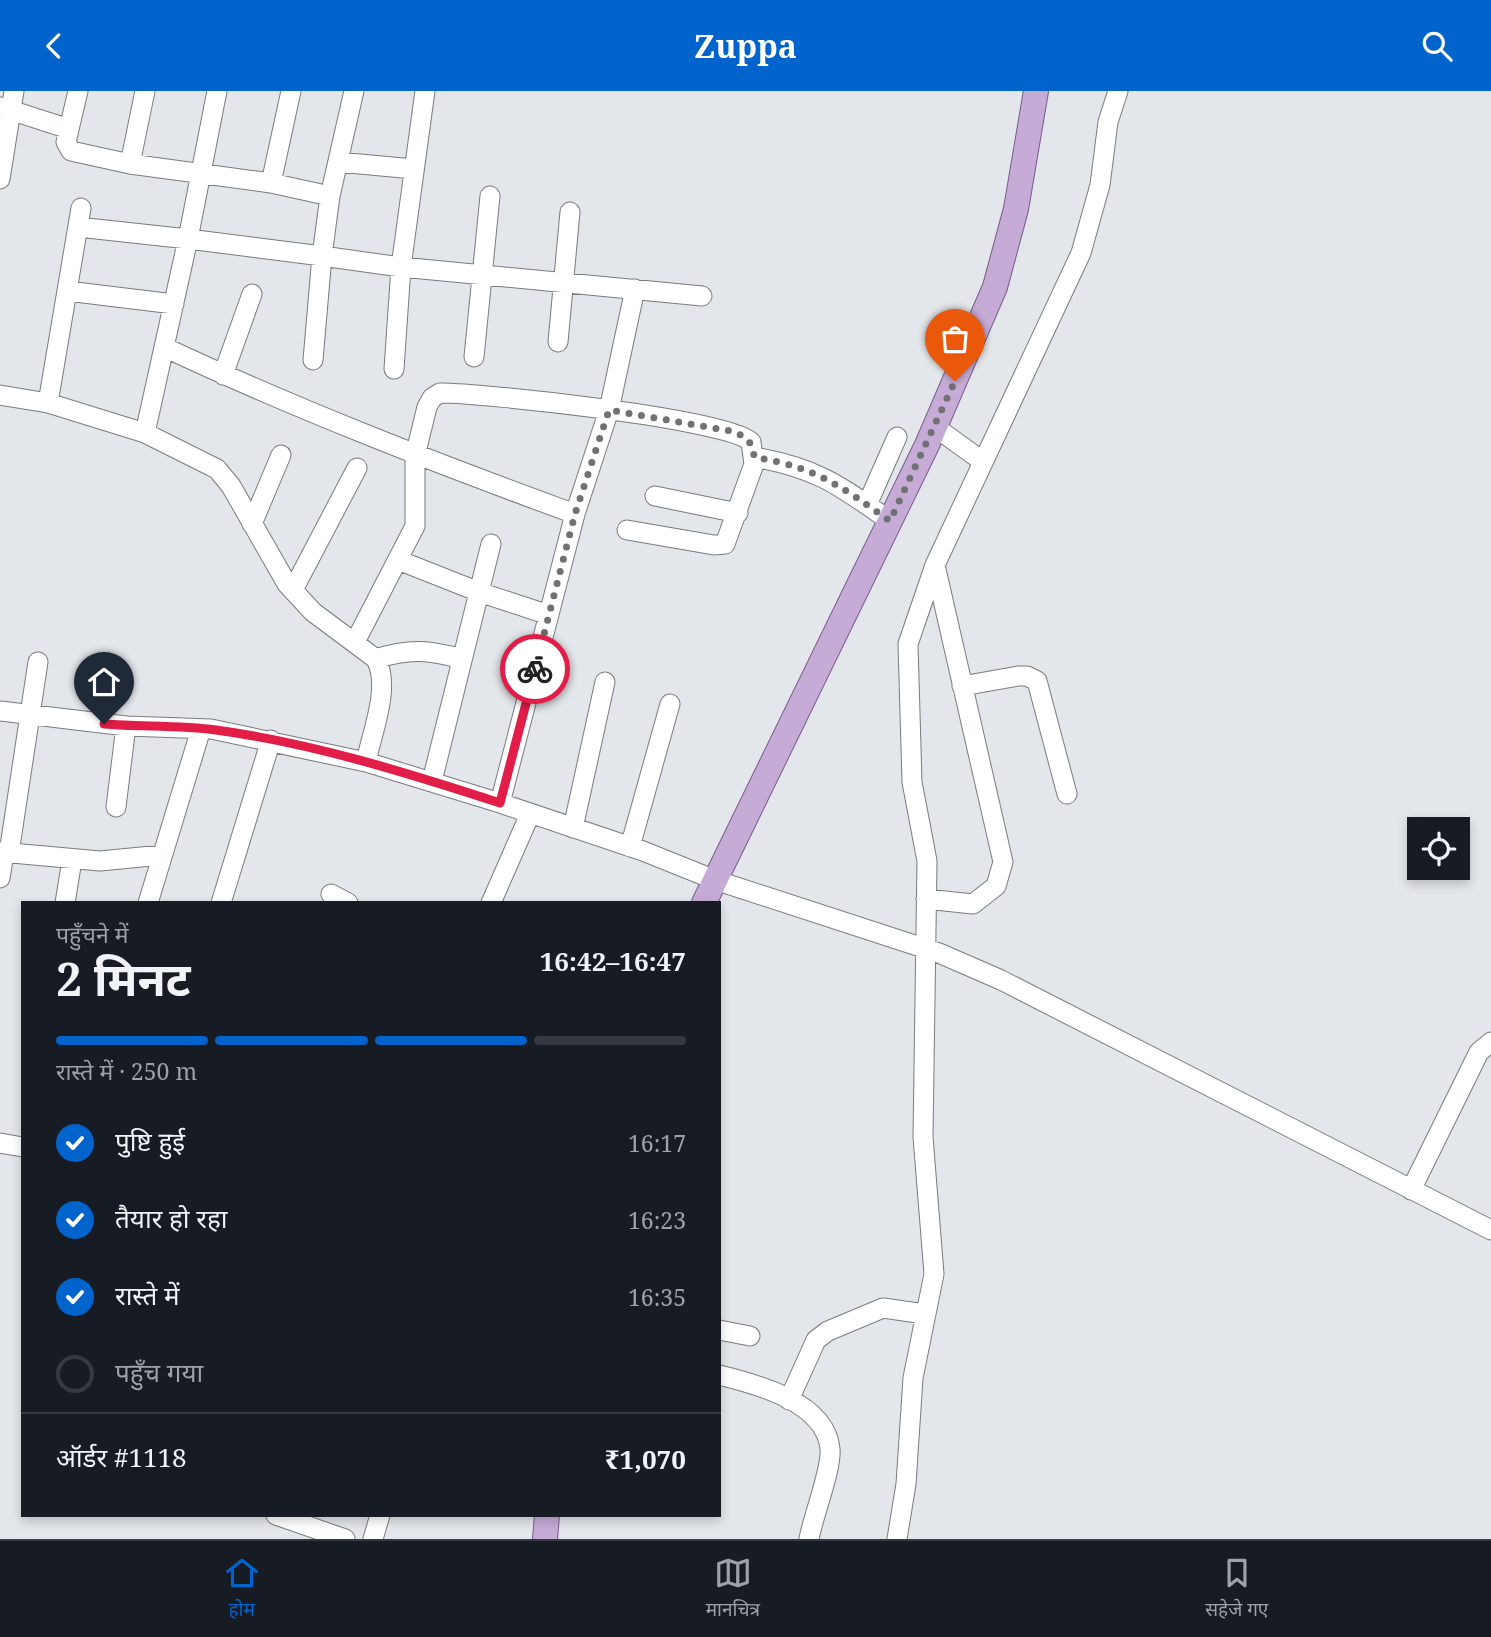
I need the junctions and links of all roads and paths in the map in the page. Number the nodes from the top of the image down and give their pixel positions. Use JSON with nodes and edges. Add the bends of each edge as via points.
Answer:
{"nodes":[{"id":1,"x":14,"y":91,"type":"edge"},
{"id":2,"x":78,"y":91,"type":"edge"},
{"id":3,"x":145,"y":91,"type":"edge"},
{"id":4,"x":218,"y":91,"type":"edge"},
{"id":5,"x":291,"y":91,"type":"edge"},
{"id":6,"x":354,"y":91,"type":"edge"},
{"id":7,"x":425,"y":91,"type":"edge"},
{"id":8,"x":1036,"y":91,"type":"edge"},
{"id":9,"x":1118,"y":91,"type":"edge"},
{"id":10,"x":5,"y":109,"type":"edge"},
{"id":11,"x":69,"y":129,"type":"junction"},
{"id":12,"x":338,"y":162,"type":"junction"},
{"id":13,"x":130,"y":164,"type":"junction"},
{"id":14,"x":414,"y":169,"type":"junction"},
{"id":15,"x":201,"y":173,"type":"junction"},
{"id":16,"x":0,"y":179,"type":"edge"},
{"id":17,"x":271,"y":183,"type":"junction"},
{"id":18,"x":330,"y":196,"type":"junction"},
{"id":19,"x":490,"y":196,"type":"dead end"},
{"id":20,"x":570,"y":212,"type":"dead end"},
{"id":21,"x":188,"y":239,"type":"junction"},
{"id":22,"x":322,"y":256,"type":"junction"},
{"id":23,"x":401,"y":267,"type":"junction"},
{"id":24,"x":482,"y":274,"type":"junction"},
{"id":25,"x":562,"y":281,"type":"junction"},
{"id":26,"x":635,"y":289,"type":"junction"},
{"id":27,"x":67,"y":291,"type":"junction"},
{"id":28,"x":252,"y":294,"type":"dead end"},
{"id":29,"x":702,"y":296,"type":"dead end"},
{"id":30,"x":174,"y":305,"type":"junction"},
{"id":31,"x":558,"y":342,"type":"dead end"},
{"id":32,"x":164,"y":347,"type":"junction"},
{"id":33,"x":474,"y":357,"type":"dead end"},
{"id":34,"x":313,"y":360,"type":"dead end"},
{"id":35,"x":394,"y":369,"type":"dead end"},
{"id":36,"x":223,"y":375,"type":"junction"},
{"id":37,"x":0,"y":395,"type":"edge"},
{"id":38,"x":48,"y":403,"type":"junction"},
{"id":39,"x":609,"y":410,"type":"junction"},
{"id":40,"x":934,"y":427,"type":"junction"},
{"id":41,"x":145,"y":433,"type":"junction"},
{"id":42,"x":897,"y":437,"type":"dead end"},
{"id":43,"x":281,"y":456,"type":"dead end"},
{"id":44,"x":415,"y":456,"type":"junction"},
{"id":45,"x":754,"y":457,"type":"junction"},
{"id":46,"x":978,"y":458,"type":"dead end"},
{"id":47,"x":357,"y":468,"type":"dead end"},
{"id":48,"x":655,"y":496,"type":"dead end"},
{"id":49,"x":867,"y":505,"type":"junction"},
{"id":50,"x":738,"y":513,"type":"junction"},
{"id":51,"x":575,"y":514,"type":"junction"},
{"id":52,"x":890,"y":521,"type":"junction"},
{"id":53,"x":252,"y":524,"type":"junction"},
{"id":54,"x":627,"y":530,"type":"dead end"},
{"id":55,"x":491,"y":544,"type":"dead end"},
{"id":56,"x":398,"y":560,"type":"junction"},
{"id":57,"x":935,"y":565,"type":"junction"},
{"id":58,"x":293,"y":590,"type":"junction"},
{"id":59,"x":479,"y":592,"type":"junction"},
{"id":60,"x":549,"y":615,"type":"junction"},
{"id":61,"x":355,"y":642,"type":"junction"},
{"id":62,"x":376,"y":659,"type":"junction"},
{"id":63,"x":462,"y":659,"type":"junction"},
{"id":64,"x":38,"y":662,"type":"dead end"},
{"id":65,"x":605,"y":683,"type":"dead end"},
{"id":66,"x":962,"y":686,"type":"junction"},
{"id":67,"x":670,"y":704,"type":"dead end"},
{"id":68,"x":0,"y":711,"type":"edge"},
{"id":69,"x":32,"y":715,"type":"junction"},
{"id":70,"x":126,"y":726,"type":"junction"},
{"id":71,"x":201,"y":729,"type":"junction"},
{"id":72,"x":271,"y":740,"type":"junction"},
{"id":73,"x":366,"y":762,"type":"junction"},
{"id":74,"x":432,"y":781,"type":"junction"},
{"id":75,"x":1067,"y":794,"type":"dead end"},
{"id":76,"x":500,"y":803,"type":"junction"},
{"id":77,"x":116,"y":807,"type":"dead end"},
{"id":78,"x":530,"y":814,"type":"junction"},
{"id":79,"x":573,"y":828,"type":"junction"},
{"id":80,"x":630,"y":847,"type":"junction"},
{"id":81,"x":4,"y":853,"type":"edge"},
{"id":82,"x":162,"y":855,"type":"junction"},
{"id":83,"x":72,"y":860,"type":"junction"},
{"id":84,"x":0,"y":878,"type":"edge"},
{"id":85,"x":715,"y":880,"type":"junction"},
{"id":86,"x":926,"y":899,"type":"junction"},
{"id":87,"x":65,"y":901,"type":"edge"},
{"id":88,"x":149,"y":901,"type":"edge"},
{"id":89,"x":222,"y":901,"type":"edge"},
{"id":90,"x":492,"y":901,"type":"edge"},
{"id":91,"x":705,"y":901,"type":"edge"},
{"id":92,"x":925,"y":949,"type":"junction"},
{"id":93,"x":1491,"y":1042,"type":"edge"},
{"id":94,"x":0,"y":1143,"type":"edge"},
{"id":95,"x":21,"y":1147,"type":"edge"},
{"id":96,"x":1411,"y":1190,"type":"junction"},
{"id":97,"x":1491,"y":1230,"type":"edge"},
{"id":98,"x":925,"y":1314,"type":"junction"},
{"id":99,"x":721,"y":1330,"type":"edge"},
{"id":100,"x":750,"y":1336,"type":"dead end"},
{"id":101,"x":721,"y":1376,"type":"edge"},
{"id":102,"x":789,"y":1400,"type":"junction"},
{"id":103,"x":282,"y":1517,"type":"edge"},
{"id":104,"x":379,"y":1517,"type":"edge"},
{"id":105,"x":547,"y":1517,"type":"edge"},
{"id":106,"x":345,"y":1539,"type":"edge"},
{"id":107,"x":373,"y":1539,"type":"edge"},
{"id":108,"x":545,"y":1539,"type":"edge"},
{"id":109,"x":809,"y":1539,"type":"edge"},
{"id":110,"x":897,"y":1539,"type":"edge"}],
"edges":[{"from":1,"to":10,"type":"street"},
{"from":2,"to":11,"type":"street"},
{"from":3,"to":13,"type":"street"},
{"from":4,"to":15,"type":"street"},
{"from":5,"to":17,"type":"street"},
{"from":6,"to":12,"type":"street"},
{"from":7,"to":14,"type":"street"},
{"from":8,"to":40,"type":"main road","via":[[1016,209],[995,287]]},
{"from":9,"to":57,"type":"street","via":[[1108,122],[1098,195],[1081,253]]},
{"from":10,"to":11,"type":"street"},
{"from":10,"to":16,"type":"street"},
{"from":11,"to":13,"type":"street","via":[[66,142],[71,151]]},
{"from":12,"to":14,"type":"street"},
{"from":12,"to":18,"type":"street"},
{"from":13,"to":15,"type":"street"},
{"from":14,"to":23,"type":"street"},
{"from":15,"to":17,"type":"street"},
{"from":15,"to":21,"type":"street"},
{"from":17,"to":18,"type":"street"},
{"from":18,"to":22,"type":"street"},
{"from":19,"to":24,"type":"street"},
{"from":20,"to":25,"type":"street"},
{"from":21,"to":22,"type":"street"},
{"from":21,"to":27,"type":"street","via":[[79,217]]},
{"from":21,"to":30,"type":"street"},
{"from":22,"to":23,"type":"street"},
{"from":22,"to":34,"type":"street"},
{"from":23,"to":24,"type":"street"},
{"from":23,"to":35,"type":"street"},
{"from":24,"to":25,"type":"street"},
{"from":24,"to":33,"type":"street"},
{"from":25,"to":26,"type":"street"},
{"from":25,"to":31,"type":"street"},
{"from":26,"to":29,"type":"street"},
{"from":26,"to":39,"type":"street"},
{"from":27,"to":30,"type":"street"},
{"from":27,"to":38,"type":"street"},
{"from":28,"to":36,"type":"street"},
{"from":30,"to":32,"type":"street"},
{"from":32,"to":36,"type":"street"},
{"from":32,"to":41,"type":"street"},
{"from":36,"to":44,"type":"street"},
{"from":37,"to":38,"type":"street"},
{"from":38,"to":41,"type":"street"},
{"from":39,"to":44,"type":"street","via":[[440,393],[427,407]]},
{"from":39,"to":45,"type":"street","via":[[731,431],[751,442]]},
{"from":39,"to":51,"type":"street"},
{"from":40,"to":46,"type":"street"},
{"from":40,"to":52,"type":"main road"},
{"from":41,"to":53,"type":"street","via":[[218,469]]},
{"from":42,"to":49,"type":"street"},
{"from":43,"to":53,"type":"street"},
{"from":44,"to":51,"type":"street"},
{"from":44,"to":56,"type":"street","via":[[415,526]]},
{"from":45,"to":49,"type":"street","via":[[826,477]]},
{"from":45,"to":50,"type":"street"},
{"from":47,"to":58,"type":"street"},
{"from":48,"to":50,"type":"street"},
{"from":49,"to":52,"type":"street"},
{"from":50,"to":54,"type":"street","via":[[729,539],[720,546]]},
{"from":51,"to":60,"type":"street"},
{"from":52,"to":85,"type":"main road"},
{"from":53,"to":58,"type":"street"},
{"from":55,"to":59,"type":"street"},
{"from":56,"to":59,"type":"street"},
{"from":56,"to":61,"type":"street"},
{"from":57,"to":66,"type":"street"},
{"from":57,"to":86,"type":"street","via":[[908,644],[912,782],[927,861]]},
{"from":58,"to":61,"type":"street"},
{"from":59,"to":60,"type":"street"},
{"from":59,"to":63,"type":"street"},
{"from":60,"to":76,"type":"street"},
{"from":61,"to":62,"type":"street"},
{"from":62,"to":63,"type":"street","via":[[401,650],[426,649]]},
{"from":62,"to":73,"type":"street","via":[[382,686]]},
{"from":63,"to":74,"type":"street"},
{"from":64,"to":69,"type":"street"},
{"from":65,"to":79,"type":"street"},
{"from":66,"to":75,"type":"street","via":[[1018,676],[1037,681]]},
{"from":66,"to":86,"type":"street","via":[[1000,844],[1002,876],[973,904]]},
{"from":67,"to":80,"type":"street"},
{"from":68,"to":69,"type":"street"},
{"from":69,"to":70,"type":"street"},
{"from":69,"to":81,"type":"street"},
{"from":70,"to":71,"type":"street"},
{"from":70,"to":77,"type":"street"},
{"from":71,"to":72,"type":"street"},
{"from":71,"to":82,"type":"street"},
{"from":72,"to":73,"type":"street"},
{"from":72,"to":89,"type":"street"},
{"from":73,"to":74,"type":"street"},
{"from":74,"to":76,"type":"street"},
{"from":76,"to":78,"type":"street"},
{"from":78,"to":79,"type":"street"},
{"from":78,"to":90,"type":"street"},
{"from":79,"to":80,"type":"street"},
{"from":80,"to":85,"type":"street"},
{"from":81,"to":83,"type":"street"},
{"from":81,"to":84,"type":"street"},
{"from":82,"to":83,"type":"street"},
{"from":82,"to":88,"type":"street"},
{"from":83,"to":87,"type":"street"},
{"from":85,"to":91,"type":"main road"},
{"from":85,"to":92,"type":"street"},
{"from":86,"to":92,"type":"street"},
{"from":92,"to":96,"type":"street","via":[[1001,980]]},
{"from":92,"to":98,"type":"street","via":[[923,1137],[934,1274]]},
{"from":93,"to":96,"type":"street","via":[[1479,1052]]},
{"from":94,"to":95,"type":"street"},
{"from":96,"to":97,"type":"street"},
{"from":98,"to":102,"type":"street","via":[[883,1308],[828,1331],[816,1340]]},
{"from":98,"to":110,"type":"street","via":[[913,1378],[906,1484]]},
{"from":99,"to":100,"type":"street"},
{"from":101,"to":102,"type":"street","via":[[776,1391]]},
{"from":102,"to":109,"type":"street","via":[[818,1423],[830,1449]]},
{"from":103,"to":106,"type":"street"},
{"from":104,"to":107,"type":"street"},
{"from":105,"to":108,"type":"main road"}]}
